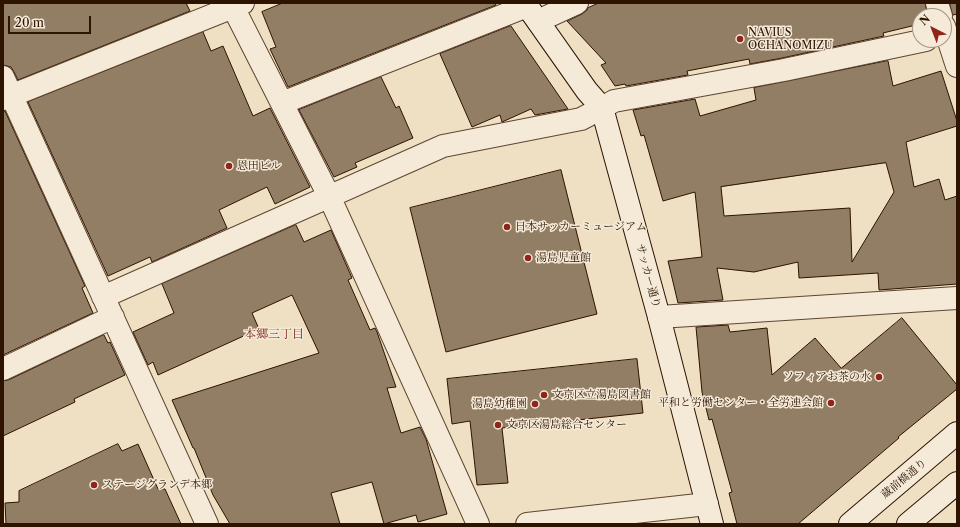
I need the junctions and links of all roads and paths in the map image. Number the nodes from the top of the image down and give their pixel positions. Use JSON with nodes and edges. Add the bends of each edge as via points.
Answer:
{"nodes":[{"id":1,"x":577,"y":3,"type":"edge"},
{"id":2,"x":236,"y":4,"type":"edge"},
{"id":3,"x":530,"y":10,"type":"edge"},
{"id":4,"x":912,"y":39,"type":"edge"},
{"id":5,"x":950,"y":48,"type":"edge"},
{"id":6,"x":957,"y":66,"type":"edge"},
{"id":7,"x":6,"y":90,"type":"edge"},
{"id":8,"x":282,"y":103,"type":"junction"},
{"id":9,"x":602,"y":108,"type":"junction"},
{"id":10,"x":329,"y":196,"type":"junction"},
{"id":11,"x":103,"y":297,"type":"junction"},
{"id":12,"x":957,"y":298,"type":"edge"},
{"id":13,"x":113,"y":317,"type":"junction"},
{"id":14,"x":659,"y":317,"type":"junction"},
{"id":15,"x":3,"y":369,"type":"edge"},
{"id":16,"x":957,"y":433,"type":"edge"},
{"id":17,"x":957,"y":482,"type":"edge"},
{"id":18,"x":710,"y":514,"type":"edge"},
{"id":19,"x":206,"y":524,"type":"edge"},
{"id":20,"x":478,"y":524,"type":"edge"},
{"id":21,"x":526,"y":524,"type":"edge"},
{"id":22,"x":850,"y":524,"type":"edge"},
{"id":23,"x":908,"y":524,"type":"edge"}],
"edges":[{"from":1,"to":3,"type":"street"},
{"from":2,"to":7,"type":"street"},
{"from":2,"to":8,"type":"street"},
{"from":3,"to":8,"type":"street"},
{"from":3,"to":9,"type":"street","name":"サッカー通り","via":[[587,91]]},
{"from":4,"to":9,"type":"street","via":[[784,70],[614,101]]},
{"from":5,"to":6,"type":"street"},
{"from":7,"to":11,"type":"street"},
{"from":8,"to":10,"type":"street"},
{"from":9,"to":10,"type":"street","via":[[581,119],[443,146]]},
{"from":9,"to":14,"type":"street","name":"サッカー通り"},
{"from":10,"to":11,"type":"street"},
{"from":10,"to":20,"type":"street"},
{"from":11,"to":13,"type":"street"},
{"from":12,"to":14,"type":"street"},
{"from":13,"to":15,"type":"street"},
{"from":13,"to":19,"type":"street"},
{"from":14,"to":18,"type":"street","name":"サッカー通り"},
{"from":16,"to":22,"type":"street","name":"蔵前橋通り"},
{"from":17,"to":23,"type":"street"},
{"from":18,"to":21,"type":"street"}]}
